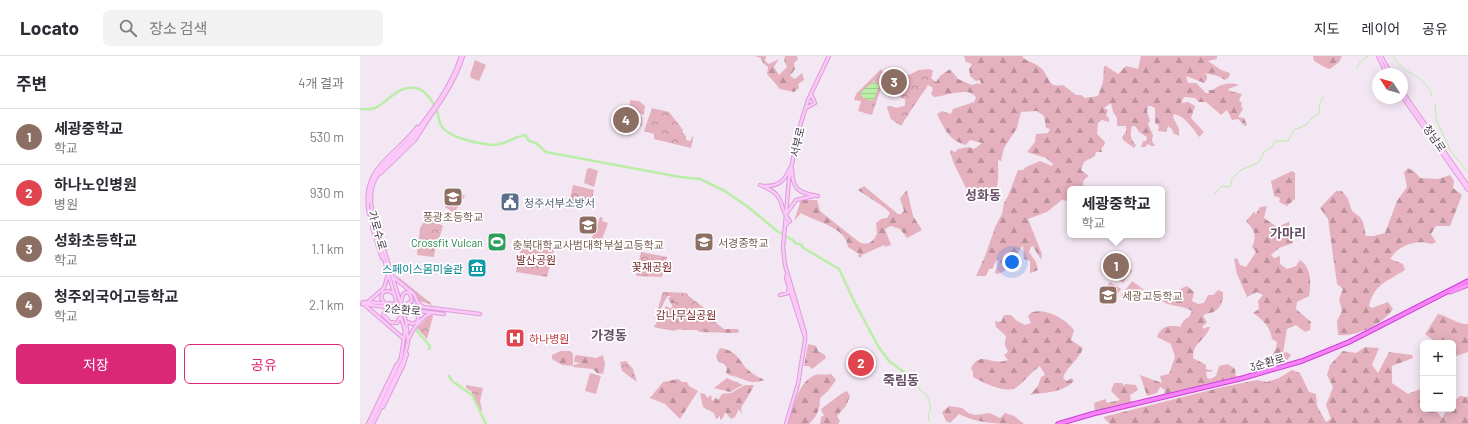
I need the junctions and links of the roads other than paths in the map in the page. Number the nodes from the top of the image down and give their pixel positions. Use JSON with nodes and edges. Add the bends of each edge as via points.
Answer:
{"nodes":[{"id":1,"x":462,"y":56,"type":"edge"},
{"id":2,"x":829,"y":56,"type":"edge"},
{"id":3,"x":1380,"y":56,"type":"edge"},
{"id":4,"x":1385,"y":68,"type":"edge"},
{"id":5,"x":1387,"y":68,"type":"edge"},
{"id":6,"x":811,"y":93,"type":"junction"},
{"id":7,"x":1408,"y":100,"type":"edge"},
{"id":8,"x":1408,"y":104,"type":"edge"},
{"id":9,"x":432,"y":110,"type":"junction"},
{"id":10,"x":805,"y":110,"type":"junction"},
{"id":11,"x":388,"y":159,"type":"junction"},
{"id":12,"x":792,"y":164,"type":"junction"},
{"id":13,"x":376,"y":168,"type":"junction"},
{"id":14,"x":374,"y":181,"type":"junction"},
{"id":15,"x":1468,"y":186,"type":"edge"},
{"id":16,"x":1468,"y":190,"type":"edge"},
{"id":17,"x":368,"y":208,"type":"junction"},
{"id":18,"x":786,"y":216,"type":"junction"},
{"id":19,"x":372,"y":218,"type":"junction"},
{"id":20,"x":372,"y":223,"type":"junction"},
{"id":21,"x":785,"y":231,"type":"junction"},
{"id":22,"x":388,"y":275,"type":"junction"},
{"id":23,"x":392,"y":275,"type":"junction"},
{"id":24,"x":786,"y":276,"type":"junction"},
{"id":25,"x":1468,"y":277,"type":"edge"},
{"id":26,"x":1468,"y":283,"type":"edge"},
{"id":27,"x":1450,"y":291,"type":"junction"},
{"id":28,"x":394,"y":294,"type":"junction"},
{"id":29,"x":397,"y":298,"type":"junction"},
{"id":30,"x":793,"y":299,"type":"junction"},
{"id":31,"x":368,"y":301,"type":"junction"},
{"id":32,"x":361,"y":303,"type":"edge"},
{"id":33,"x":389,"y":303,"type":"junction"},
{"id":34,"x":399,"y":304,"type":"junction"},
{"id":35,"x":411,"y":306,"type":"junction"},
{"id":36,"x":424,"y":307,"type":"junction"},
{"id":37,"x":388,"y":308,"type":"junction"},
{"id":38,"x":402,"y":309,"type":"junction"},
{"id":39,"x":411,"y":310,"type":"junction"},
{"id":40,"x":480,"y":314,"type":"dead end"},
{"id":41,"x":400,"y":317,"type":"junction"},
{"id":42,"x":407,"y":321,"type":"junction"},
{"id":43,"x":805,"y":337,"type":"junction"},
{"id":44,"x":405,"y":339,"type":"junction"},
{"id":45,"x":408,"y":342,"type":"junction"},
{"id":46,"x":405,"y":349,"type":"junction"},
{"id":47,"x":1072,"y":420,"type":"junction"},
{"id":48,"x":371,"y":424,"type":"edge"},
{"id":49,"x":786,"y":424,"type":"edge"},
{"id":50,"x":1058,"y":424,"type":"edge"},
{"id":51,"x":1065,"y":424,"type":"edge"}],
"edges":[{"from":1,"to":9,"type":"main road","name":"가로수로","via":[[454,76]]},
{"from":2,"to":6,"type":"main road","name":"서부로"},
{"from":3,"to":4,"type":"main road"},
{"from":3,"to":5,"type":"main road"},
{"from":6,"to":10,"type":"main road","name":"서부로"},
{"from":6,"to":10,"type":"main road","via":[[815,103]]},
{"from":7,"to":15,"type":"main road","name":"청남로"},
{"from":8,"to":16,"type":"main road","name":"청남로"},
{"from":9,"to":11,"type":"main road","name":"가로수로","via":[[410,139]]},
{"from":9,"to":13,"type":"main road","via":[[406,140]]},
{"from":9,"to":14,"type":"main road","name":"가로수로","via":[[412,141],[384,166]]},
{"from":9,"to":14,"type":"main road","via":[[434,117]]},
{"from":10,"to":12,"type":"main road","name":"서부로"},
{"from":11,"to":13,"type":"main road"},
{"from":11,"to":19,"type":"main road","name":"가로수로","via":[[376,174],[369,189]]},
{"from":12,"to":18,"type":"main road","name":"서부로"},
{"from":12,"to":18,"type":"main road","via":[[780,183],[760,186],[778,196]]},
{"from":12,"to":18,"type":"main road","via":[[792,180],[796,188],[803,193],[818,196],[796,200]]},
{"from":13,"to":17,"type":"main road","name":"가로수로","via":[[367,188]]},
{"from":14,"to":23,"type":"main road","name":"가로수로","via":[[370,198],[372,210]]},
{"from":17,"to":19,"type":"main road"},
{"from":17,"to":20,"type":"main road"},
{"from":18,"to":21,"type":"main road","name":"서부로"},
{"from":18,"to":21,"type":"main road","via":[[790,221]]},
{"from":19,"to":20,"type":"main road"},
{"from":19,"to":29,"type":"main road","name":"가로수로"},
{"from":20,"to":22,"type":"main road","name":"가로수로"},
{"from":21,"to":24,"type":"main road","via":[[783,254]]},
{"from":22,"to":28,"type":"main road","name":"가로수로"},
{"from":22,"to":31,"type":"main road","via":[[384,288],[374,299]]},
{"from":23,"to":29,"type":"main road","name":"가로수로"},
{"from":23,"to":36,"type":"main road"},
{"from":24,"to":30,"type":"main road"},
{"from":24,"to":30,"type":"main road","via":[[789,292],[780,295]]},
{"from":24,"to":43,"type":"main road","via":[[794,294]]},
{"from":25,"to":27,"type":"highway"},
{"from":26,"to":27,"type":"highway","name":"3순환로"},
{"from":27,"to":47,"type":"highway","name":"3순환로","via":[[1349,342],[1302,360],[1243,378]]},
{"from":28,"to":33,"type":"main road","via":[[387,291],[382,295],[382,301]]},
{"from":28,"to":34,"type":"main road","name":"가로수로"},
{"from":29,"to":34,"type":"main road","name":"가로수로"},
{"from":30,"to":43,"type":"main road"},
{"from":31,"to":32,"type":"main road","name":"2순환로"},
{"from":31,"to":33,"type":"main road","name":"2순환로"},
{"from":32,"to":34,"type":"main road","name":"2순환로"},
{"from":32,"to":37,"type":"main road","name":"2순환로"},
{"from":32,"to":44,"type":"main road"},
{"from":33,"to":34,"type":"main road","name":"2순환로"},
{"from":34,"to":34,"type":"main road","via":[[403,294],[411,294],[412,302]]},
{"from":34,"to":35,"type":"main road","name":"2순환로"},
{"from":34,"to":38,"type":"main road","name":"가로수로"},
{"from":35,"to":36,"type":"main road","name":"2순환로"},
{"from":35,"to":39,"type":"main road"},
{"from":36,"to":40,"type":"main road","name":"2순환로"},
{"from":37,"to":38,"type":"main road","name":"2순환로"},
{"from":37,"to":41,"type":"main road","via":[[383,314],[389,322],[396,323]]},
{"from":38,"to":39,"type":"main road","name":"2순환로"},
{"from":38,"to":41,"type":"main road"},
{"from":38,"to":42,"type":"main road"},
{"from":38,"to":42,"type":"main road","via":[[415,312],[419,317],[415,324]]},
{"from":38,"to":44,"type":"main road","name":"가로수로"},
{"from":38,"to":45,"type":"main road","name":"가로수로","via":[[408,328]]},
{"from":39,"to":45,"type":"main road","name":"2순환로","via":[[444,314],[432,313],[426,316],[413,330]]},
{"from":41,"to":44,"type":"main road"},
{"from":42,"to":45,"type":"main road"},
{"from":43,"to":49,"type":"main road","via":[[798,384]]},
{"from":44,"to":46,"type":"main road","name":"가로수로"},
{"from":45,"to":46,"type":"main road","name":"가로수로"},
{"from":45,"to":48,"type":"main road","via":[[403,366]]},
{"from":46,"to":48,"type":"main road","name":"가로수로"},
{"from":46,"to":48,"type":"main road","name":"가로수로","via":[[403,361]]},
{"from":47,"to":50,"type":"highway","name":"3순환로"},
{"from":47,"to":51,"type":"highway","name":"3순환로"}]}
